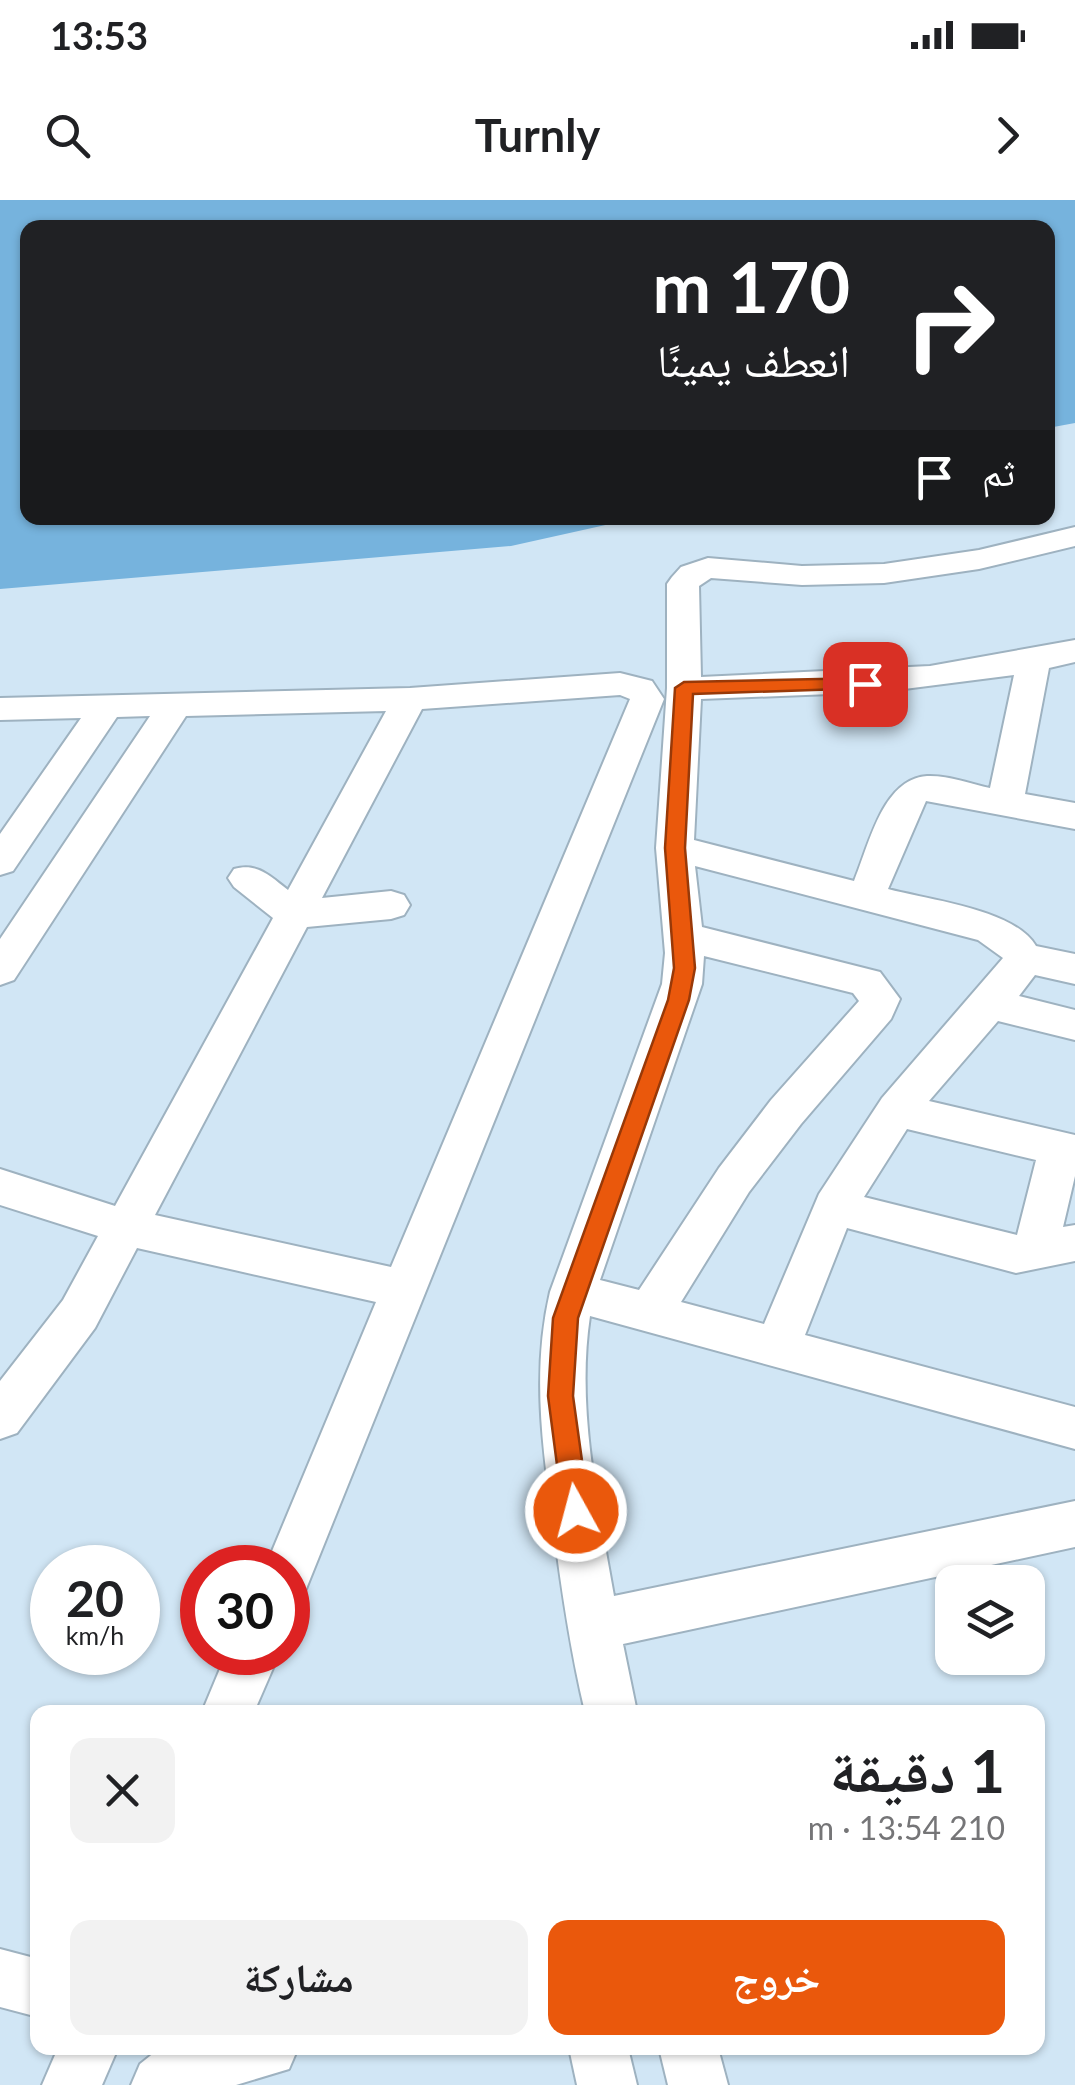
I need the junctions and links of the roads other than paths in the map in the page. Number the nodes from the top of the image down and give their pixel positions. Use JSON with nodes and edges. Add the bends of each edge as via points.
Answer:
{"nodes":[{"id":1,"x":1075,"y":536,"type":"edge"},
{"id":2,"x":1075,"y":651,"type":"edge"},
{"id":3,"x":1021,"y":664,"type":"junction"},
{"id":4,"x":684,"y":688,"type":"junction"},
{"id":5,"x":410,"y":699,"type":"junction"},
{"id":6,"x":176,"y":704,"type":"junction"},
{"id":7,"x":106,"y":706,"type":"junction"},
{"id":8,"x":0,"y":709,"type":"edge"},
{"id":9,"x":992,"y":800,"type":"junction"},
{"id":10,"x":1075,"y":816,"type":"edge"},
{"id":11,"x":675,"y":848,"type":"junction"},
{"id":12,"x":0,"y":862,"type":"edge"},
{"id":13,"x":247,"y":878,"type":"dead end"},
{"id":14,"x":866,"y":897,"type":"junction"},
{"id":15,"x":390,"y":905,"type":"dead end"},
{"id":16,"x":294,"y":914,"type":"junction"},
{"id":17,"x":684,"y":937,"type":"junction"},
{"id":18,"x":1023,"y":958,"type":"junction"},
{"id":19,"x":1075,"y":969,"type":"edge"},
{"id":20,"x":0,"y":970,"type":"edge"},
{"id":21,"x":988,"y":1004,"type":"junction"},
{"id":22,"x":1075,"y":1025,"type":"edge"},
{"id":23,"x":897,"y":1110,"type":"junction"},
{"id":24,"x":1067,"y":1150,"type":"edge"},
{"id":25,"x":0,"y":1186,"type":"edge"},
{"id":26,"x":834,"y":1207,"type":"junction"},
{"id":27,"x":125,"y":1227,"type":"junction"},
{"id":28,"x":1055,"y":1247,"type":"edge"},
{"id":29,"x":406,"y":1288,"type":"junction"},
{"id":30,"x":572,"y":1292,"type":"junction"},
{"id":31,"x":650,"y":1313,"type":"junction"},
{"id":32,"x":777,"y":1348,"type":"junction"},
{"id":33,"x":0,"y":1418,"type":"edge"},
{"id":34,"x":1075,"y":1428,"type":"edge"},
{"id":35,"x":1075,"y":1524,"type":"edge"},
{"id":36,"x":299,"y":1545,"type":"edge"},
{"id":37,"x":591,"y":1626,"type":"junction"},
{"id":38,"x":244,"y":1675,"type":"edge"},
{"id":39,"x":231,"y":1705,"type":"edge"},
{"id":40,"x":609,"y":1705,"type":"edge"},
{"id":41,"x":0,"y":1978,"type":"edge"},
{"id":42,"x":30,"y":1986,"type":"edge"},
{"id":43,"x":85,"y":2055,"type":"edge"},
{"id":44,"x":238,"y":2055,"type":"edge"},
{"id":45,"x":601,"y":2055,"type":"edge"},
{"id":46,"x":692,"y":2055,"type":"edge"},
{"id":47,"x":72,"y":2085,"type":"edge"},
{"id":48,"x":161,"y":2085,"type":"edge"},
{"id":49,"x":607,"y":2085,"type":"edge"},
{"id":50,"x":698,"y":2085,"type":"edge"}],
"edges":[{"from":1,"to":4,"type":"street","via":[[978,563],[897,574],[708,568],[692,574],[683,584]]},
{"from":2,"to":3,"type":"street"},
{"from":3,"to":4,"type":"street","via":[[865,684]]},
{"from":3,"to":9,"type":"street"},
{"from":4,"to":11,"type":"street"},
{"from":5,"to":6,"type":"street"},
{"from":5,"to":16,"type":"street"},
{"from":5,"to":29,"type":"street","via":[[620,684],[639,687],[647,699]]},
{"from":6,"to":7,"type":"street"},
{"from":6,"to":20,"type":"street"},
{"from":7,"to":8,"type":"street"},
{"from":7,"to":12,"type":"street"},
{"from":9,"to":10,"type":"street"},
{"from":9,"to":14,"type":"street","via":[[928,788],[913,792]]},
{"from":11,"to":14,"type":"street"},
{"from":11,"to":17,"type":"street"},
{"from":13,"to":16,"type":"street"},
{"from":14,"to":18,"type":"street","via":[[1004,934]]},
{"from":15,"to":16,"type":"street"},
{"from":16,"to":27,"type":"street"},
{"from":17,"to":30,"type":"street","via":[[678,1000]]},
{"from":17,"to":31,"type":"street","via":[[866,982],[880,999],[734,1180]]},
{"from":18,"to":19,"type":"street"},
{"from":18,"to":21,"type":"street"},
{"from":21,"to":22,"type":"street"},
{"from":21,"to":23,"type":"street"},
{"from":23,"to":24,"type":"street"},
{"from":23,"to":26,"type":"street"},
{"from":24,"to":28,"type":"street"},
{"from":25,"to":27,"type":"street"},
{"from":26,"to":28,"type":"street","via":[[1016,1254]]},
{"from":26,"to":32,"type":"street"},
{"from":27,"to":29,"type":"street"},
{"from":27,"to":33,"type":"street","via":[[79,1314]]},
{"from":29,"to":36,"type":"street"},
{"from":30,"to":31,"type":"street"},
{"from":30,"to":37,"type":"street","via":[[561,1343],[561,1396]]},
{"from":31,"to":32,"type":"street"},
{"from":32,"to":34,"type":"street"},
{"from":35,"to":37,"type":"street"},
{"from":37,"to":40,"type":"street"},
{"from":38,"to":39,"type":"street"},
{"from":41,"to":42,"type":"street"},
{"from":43,"to":47,"type":"street"},
{"from":44,"to":48,"type":"street","via":[[182,2068]]},
{"from":45,"to":49,"type":"street"},
{"from":46,"to":50,"type":"street"}]}
